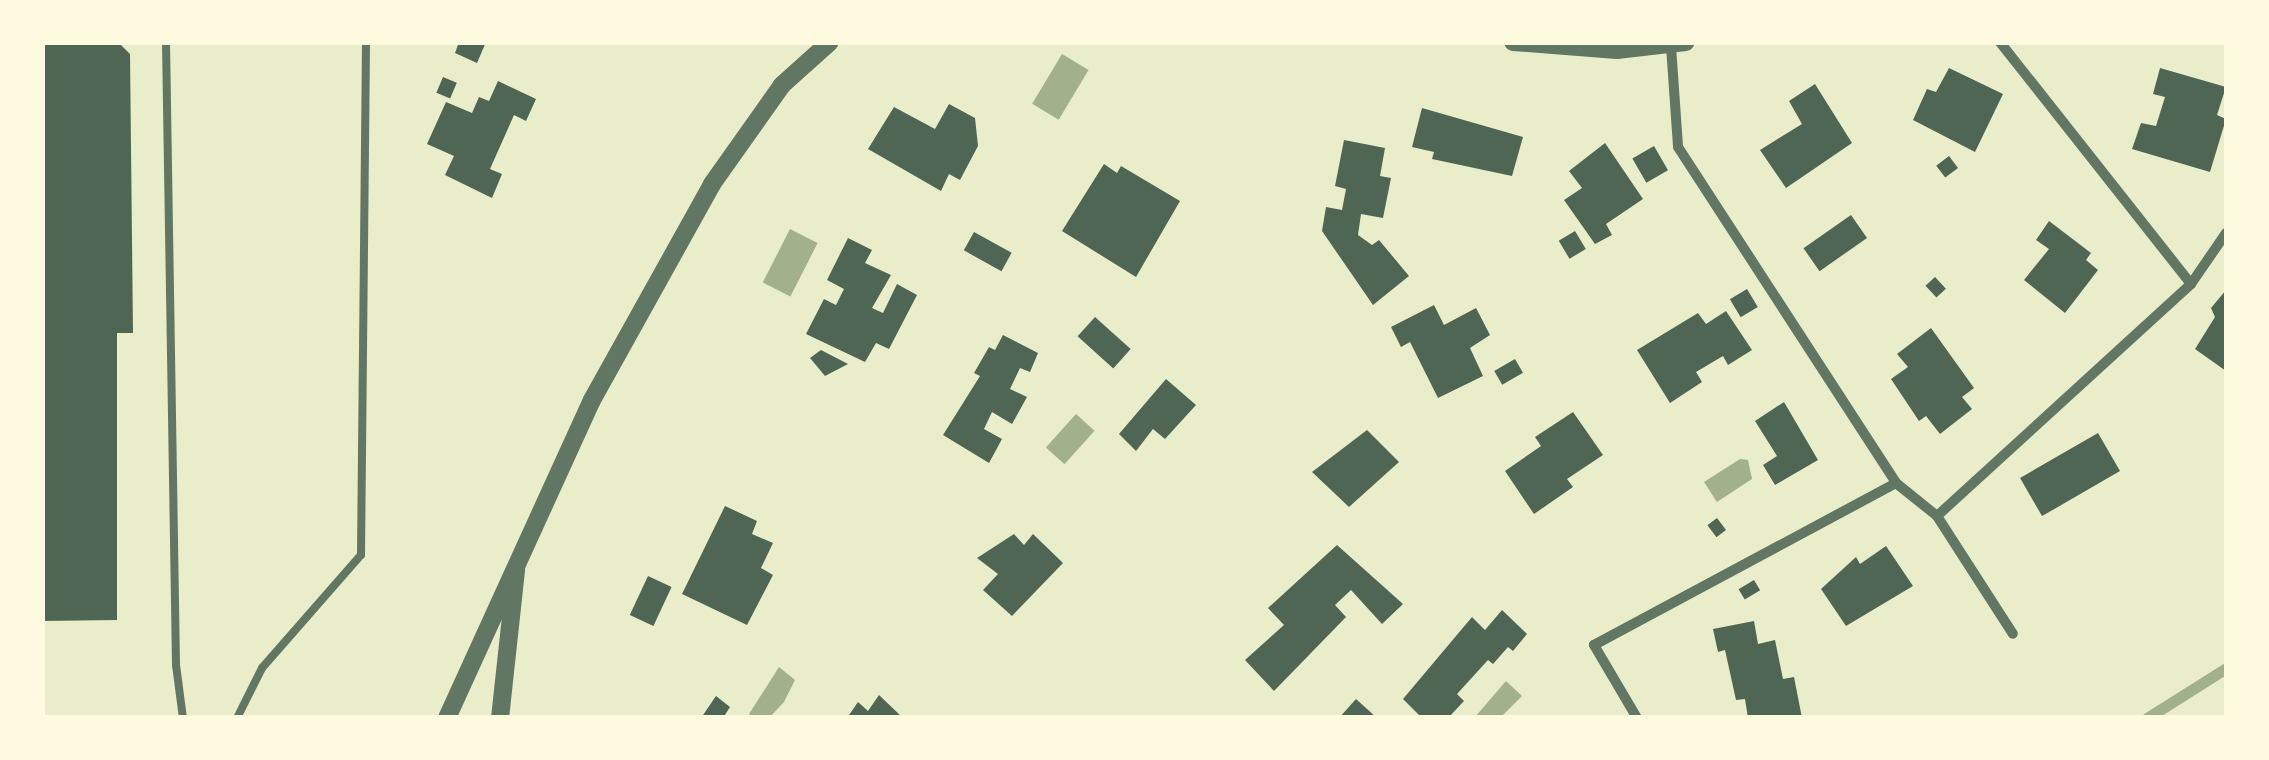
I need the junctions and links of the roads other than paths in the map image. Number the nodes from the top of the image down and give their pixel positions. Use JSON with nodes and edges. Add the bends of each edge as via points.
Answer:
{"nodes":[{"id":1,"x":166,"y":42,"type":"edge"},
{"id":2,"x":366,"y":42,"type":"edge"},
{"id":3,"x":830,"y":42,"type":"edge"},
{"id":4,"x":1514,"y":42,"type":"edge"},
{"id":5,"x":2000,"y":42,"type":"edge"},
{"id":6,"x":1679,"y":44,"type":"edge"},
{"id":7,"x":2226,"y":232,"type":"edge"},
{"id":8,"x":2191,"y":284,"type":"junction"},
{"id":9,"x":1896,"y":482,"type":"junction"},
{"id":10,"x":1937,"y":516,"type":"junction"},
{"id":11,"x":518,"y":554,"type":"junction"},
{"id":12,"x":2013,"y":634,"type":"dead end"},
{"id":13,"x":183,"y":718,"type":"edge"},
{"id":14,"x":237,"y":718,"type":"edge"},
{"id":15,"x":447,"y":718,"type":"edge"},
{"id":16,"x":500,"y":718,"type":"edge"},
{"id":17,"x":1637,"y":718,"type":"edge"}],
"edges":[{"from":1,"to":13,"type":"lane","via":[[176,664]]},
{"from":2,"to":14,"type":"lane","via":[[361,555],[262,668]]},
{"from":3,"to":11,"type":"street","via":[[782,85],[712,184],[612,362]]},
{"from":4,"to":6,"type":"street","via":[[1617,50]]},
{"from":5,"to":8,"type":"street"},
{"from":6,"to":9,"type":"street","via":[[1678,147]]},
{"from":7,"to":8,"type":"street"},
{"from":8,"to":10,"type":"street"},
{"from":9,"to":10,"type":"street"},
{"from":9,"to":17,"type":"street","via":[[1594,644]]},
{"from":10,"to":12,"type":"street"},
{"from":11,"to":15,"type":"street"},
{"from":11,"to":16,"type":"street"}]}
